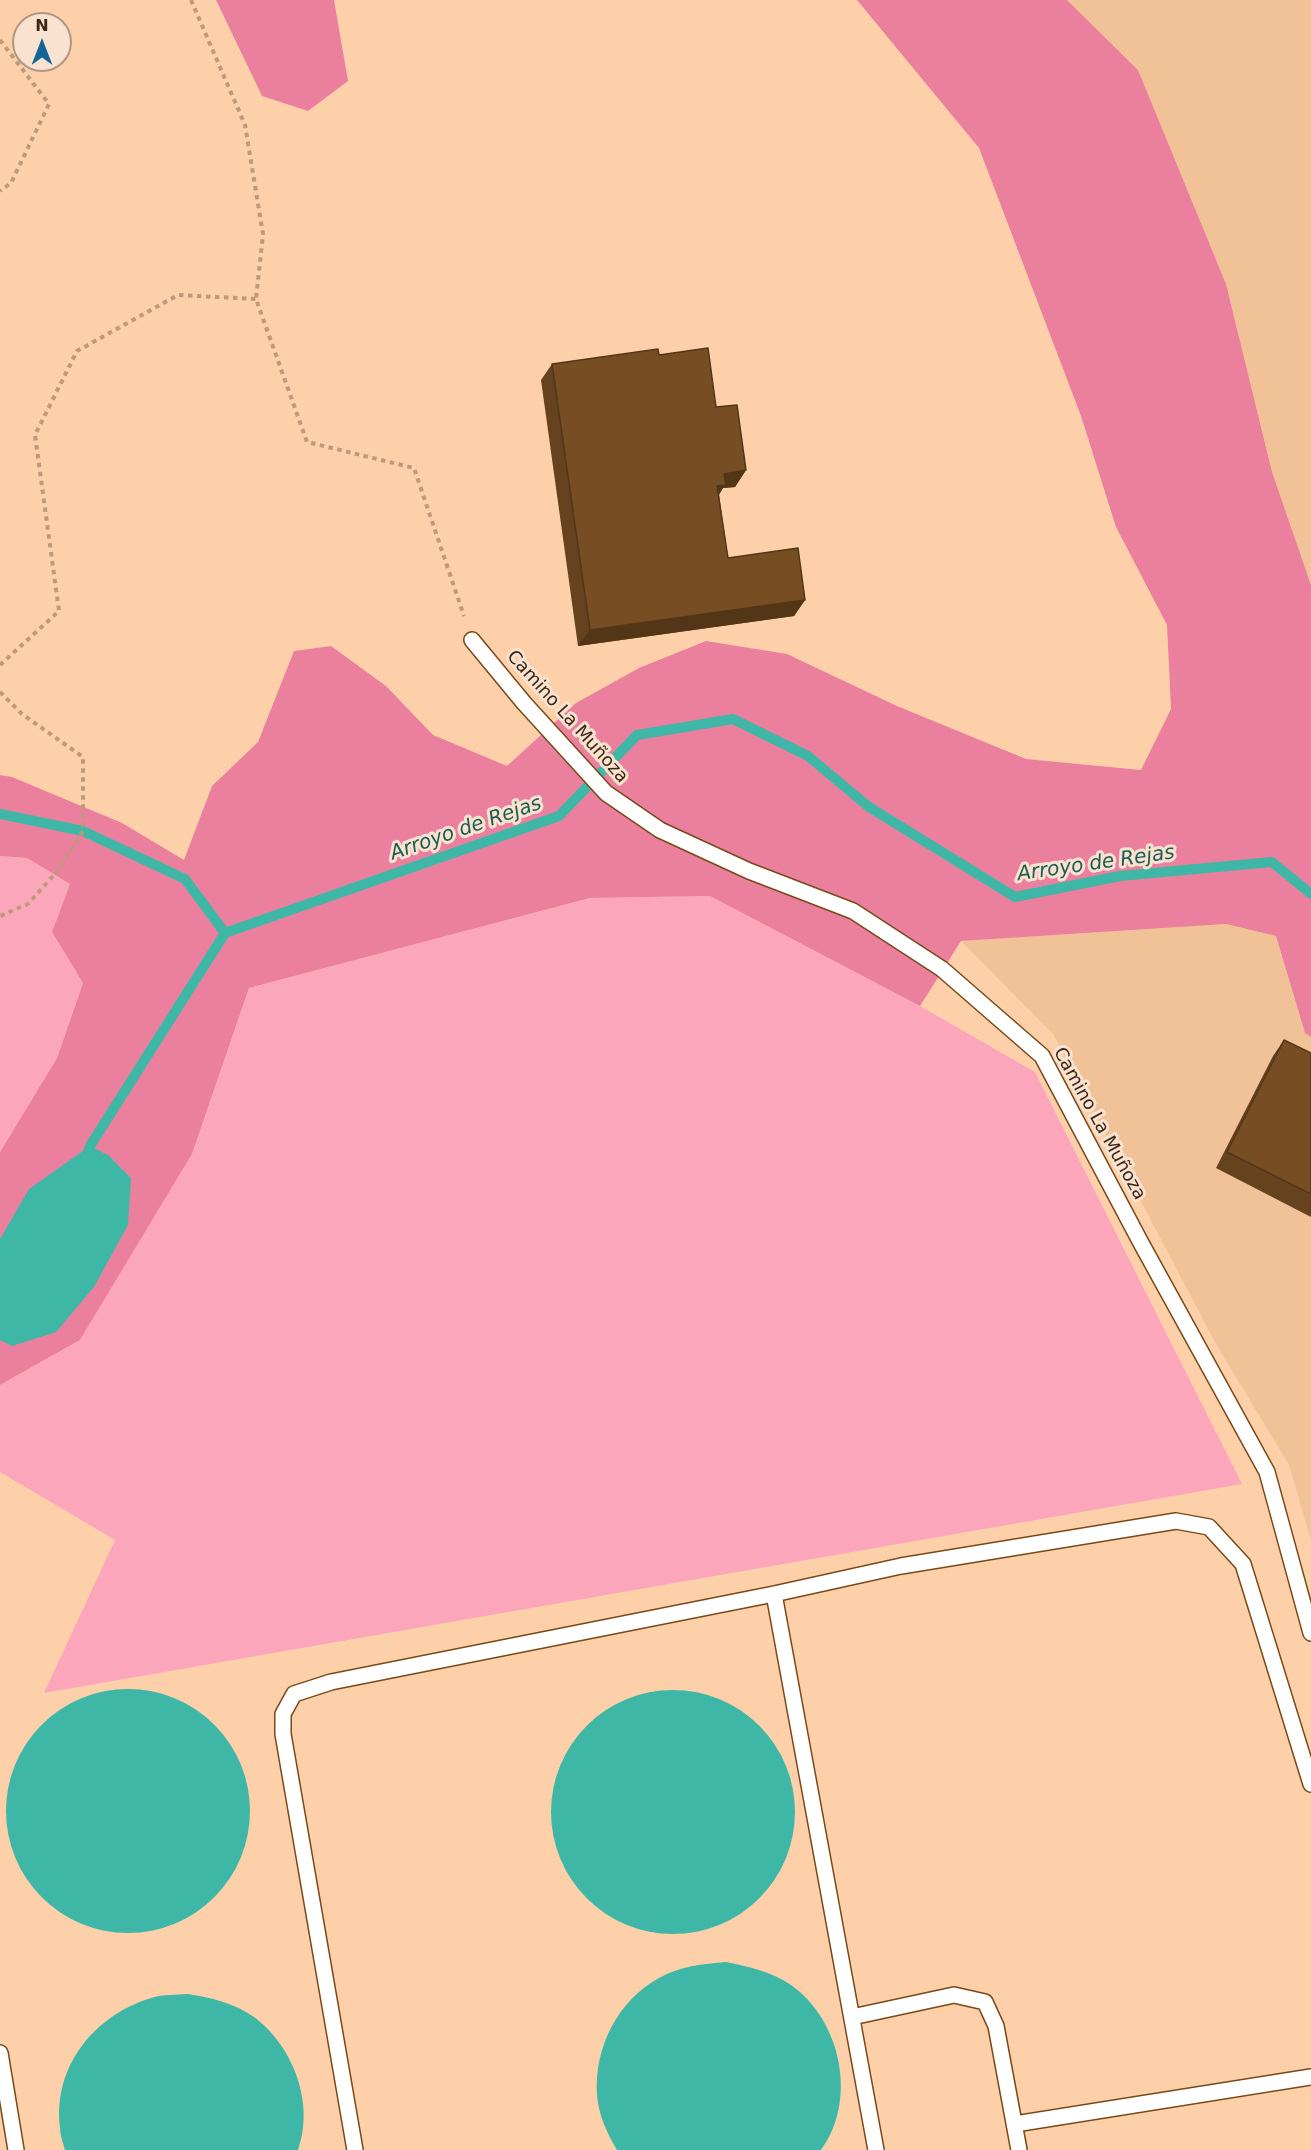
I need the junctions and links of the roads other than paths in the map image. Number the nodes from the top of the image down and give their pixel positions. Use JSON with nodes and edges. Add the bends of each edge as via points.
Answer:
{"nodes":[{"id":1,"x":472,"y":640,"type":"road end"},
{"id":2,"x":774,"y":1594,"type":"junction"},
{"id":3,"x":1311,"y":1633,"type":"edge"},
{"id":4,"x":1311,"y":1784,"type":"edge"},
{"id":5,"x":852,"y":2017,"type":"junction"},
{"id":6,"x":0,"y":2053,"type":"edge"},
{"id":7,"x":1311,"y":2077,"type":"edge"},
{"id":8,"x":1015,"y":2124,"type":"junction"},
{"id":9,"x":16,"y":2150,"type":"edge"},
{"id":10,"x":355,"y":2150,"type":"edge"},
{"id":11,"x":876,"y":2150,"type":"edge"},
{"id":12,"x":1019,"y":2150,"type":"edge"}],
"edges":[{"from":1,"to":3,"type":"lane","name":"Camino La Muñoza","via":[[524,704],[606,793],[660,830],[749,871],[853,911],[942,969],[1042,1056],[1268,1472]]},
{"from":2,"to":4,"type":"lane","via":[[901,1566],[1176,1521],[1209,1527],[1243,1564]]},
{"from":2,"to":5,"type":"lane"},
{"from":2,"to":10,"type":"lane","via":[[331,1682],[294,1694],[283,1714],[283,1734]]},
{"from":5,"to":8,"type":"lane","via":[[954,1995],[984,2002],[996,2026]]},
{"from":5,"to":11,"type":"lane"},
{"from":6,"to":9,"type":"lane"},
{"from":7,"to":8,"type":"lane"},
{"from":8,"to":12,"type":"lane"}]}
